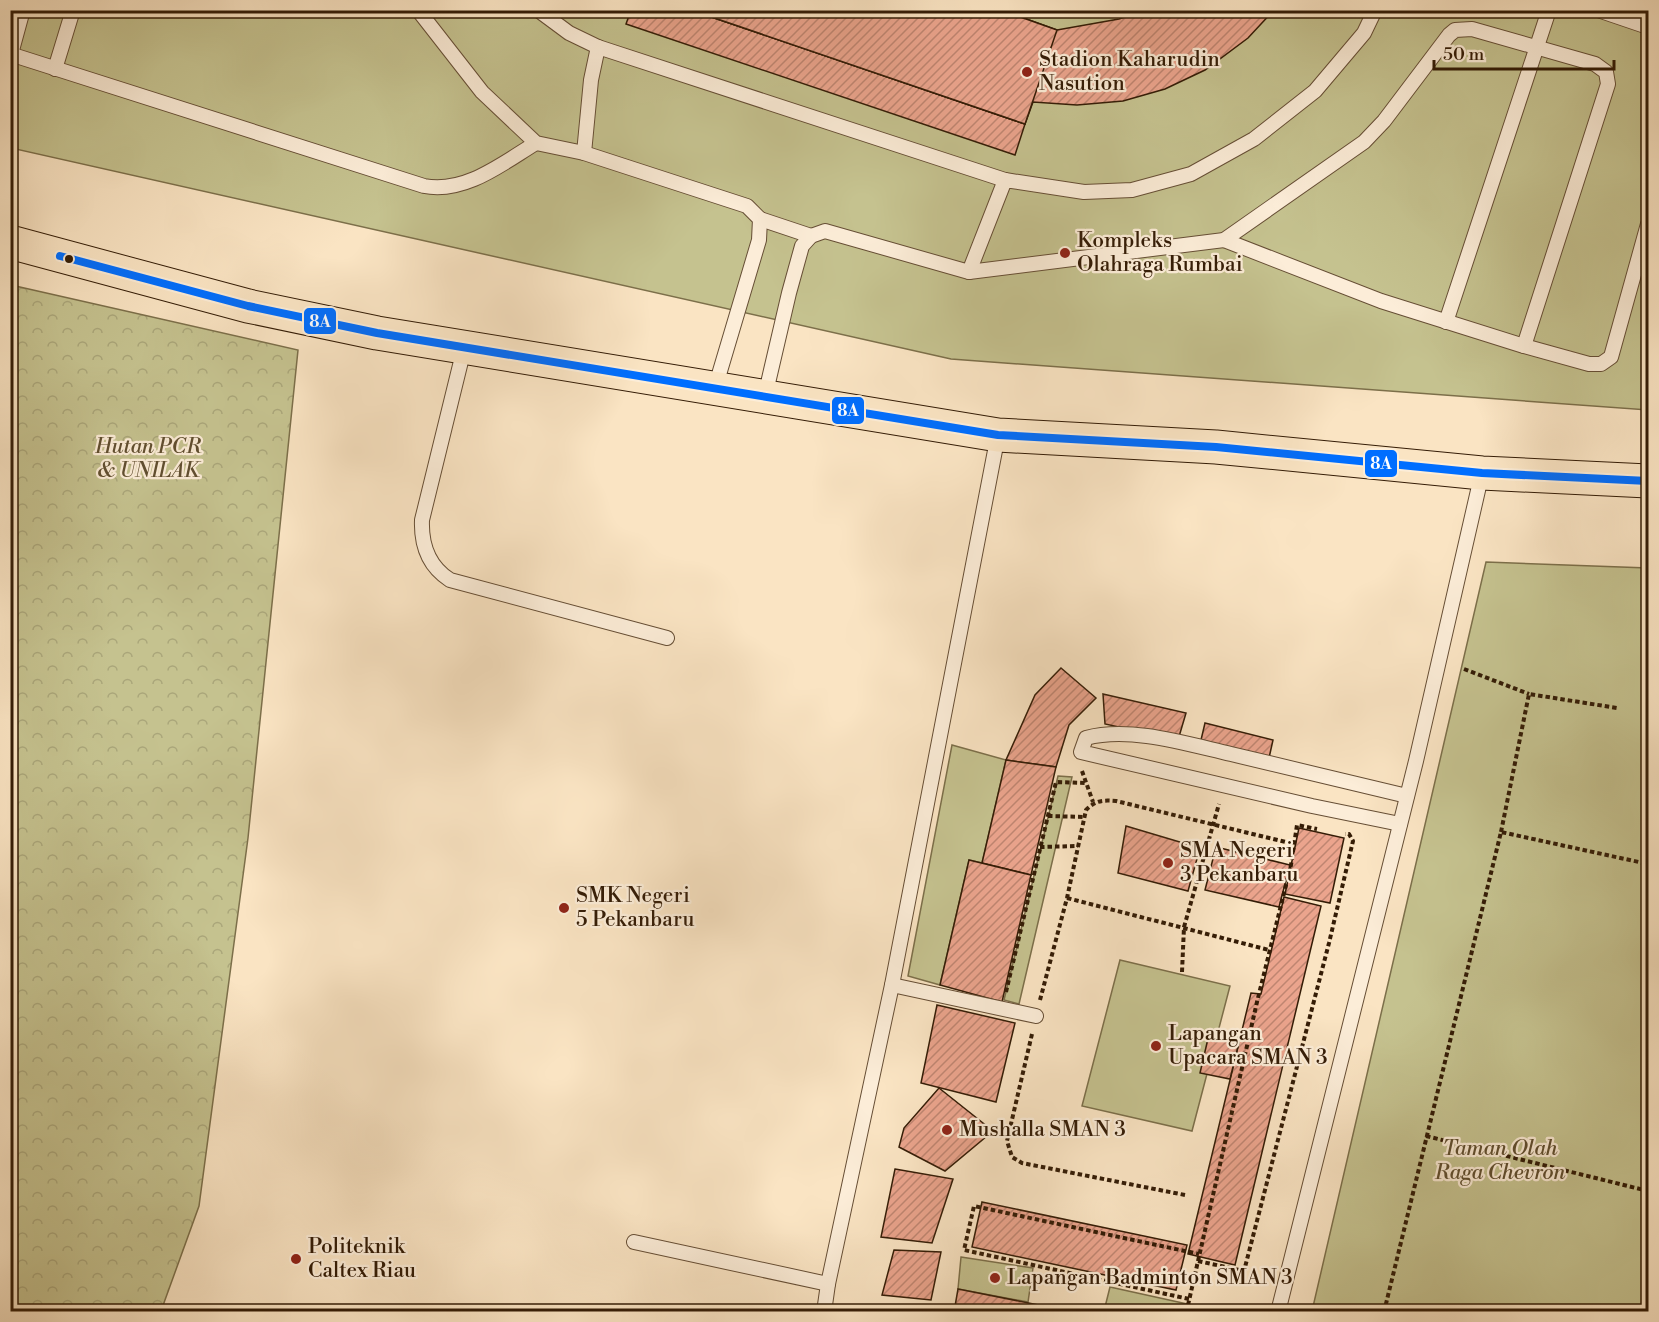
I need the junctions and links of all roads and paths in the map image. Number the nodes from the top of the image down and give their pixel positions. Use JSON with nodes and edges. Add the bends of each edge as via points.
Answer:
{"nodes":[{"id":1,"x":23,"y":10,"type":"edge"},
{"id":2,"x":73,"y":10,"type":"edge"},
{"id":3,"x":418,"y":10,"type":"edge"},
{"id":4,"x":538,"y":10,"type":"edge"},
{"id":5,"x":1375,"y":10,"type":"edge"},
{"id":6,"x":1549,"y":10,"type":"edge"},
{"id":7,"x":1598,"y":10,"type":"edge"},
{"id":8,"x":1648,"y":27,"type":"edge"},
{"id":9,"x":598,"y":47,"type":"junction"},
{"id":10,"x":1536,"y":48,"type":"junction"},
{"id":11,"x":11,"y":54,"type":"edge"},
{"id":12,"x":55,"y":69,"type":"junction"},
{"id":13,"x":536,"y":142,"type":"junction"},
{"id":14,"x":584,"y":153,"type":"junction"},
{"id":15,"x":1005,"y":180,"type":"junction"},
{"id":16,"x":760,"y":219,"type":"junction"},
{"id":17,"x":1648,"y":224,"type":"edge"},
{"id":18,"x":811,"y":236,"type":"junction"},
{"id":19,"x":1224,"y":240,"type":"junction"},
{"id":20,"x":10,"y":242,"type":"edge"},
{"id":21,"x":969,"y":272,"type":"junction"},
{"id":22,"x":1446,"y":322,"type":"junction"},
{"id":23,"x":1524,"y":346,"type":"junction"},
{"id":24,"x":464,"y":349,"type":"junction"},
{"id":25,"x":715,"y":388,"type":"junction"},
{"id":26,"x":765,"y":396,"type":"junction"},
{"id":27,"x":998,"y":435,"type":"junction"},
{"id":28,"x":1482,"y":473,"type":"junction"},
{"id":29,"x":1648,"y":481,"type":"edge"},
{"id":30,"x":667,"y":638,"type":"dead end"},
{"id":31,"x":1464,"y":669,"type":"dead end"},
{"id":32,"x":1529,"y":694,"type":"junction"},
{"id":33,"x":1617,"y":708,"type":"dead end"},
{"id":34,"x":1081,"y":752,"type":"junction"},
{"id":35,"x":1085,"y":783,"type":"junction"},
{"id":36,"x":1224,"y":786,"type":"junction"},
{"id":37,"x":1407,"y":796,"type":"junction"},
{"id":38,"x":1094,"y":802,"type":"junction"},
{"id":39,"x":1048,"y":816,"type":"junction"},
{"id":40,"x":1085,"y":817,"type":"junction"},
{"id":41,"x":1400,"y":824,"type":"junction"},
{"id":42,"x":1213,"y":825,"type":"junction"},
{"id":43,"x":1318,"y":829,"type":"dead end"},
{"id":44,"x":1339,"y":832,"type":"dead end"},
{"id":45,"x":1501,"y":832,"type":"junction"},
{"id":46,"x":1294,"y":844,"type":"junction"},
{"id":47,"x":1078,"y":846,"type":"junction"},
{"id":48,"x":1040,"y":847,"type":"junction"},
{"id":49,"x":1648,"y":864,"type":"edge"},
{"id":50,"x":1067,"y":898,"type":"junction"},
{"id":51,"x":1184,"y":927,"type":"junction"},
{"id":52,"x":1270,"y":950,"type":"junction"},
{"id":53,"x":1182,"y":972,"type":"dead end"},
{"id":54,"x":892,"y":985,"type":"junction"},
{"id":55,"x":1002,"y":1009,"type":"junction"},
{"id":56,"x":1036,"y":1016,"type":"junction"},
{"id":57,"x":1426,"y":1136,"type":"junction"},
{"id":58,"x":1648,"y":1191,"type":"edge"},
{"id":59,"x":1185,"y":1195,"type":"dead end"},
{"id":60,"x":634,"y":1242,"type":"dead end"},
{"id":61,"x":1199,"y":1254,"type":"junction"},
{"id":62,"x":1198,"y":1261,"type":"junction"},
{"id":63,"x":828,"y":1284,"type":"junction"},
{"id":64,"x":1189,"y":1299,"type":"junction"},
{"id":65,"x":1188,"y":1305,"type":"dead end"},
{"id":66,"x":824,"y":1311,"type":"edge"},
{"id":67,"x":1278,"y":1311,"type":"edge"},
{"id":68,"x":1384,"y":1311,"type":"edge"}],
"edges":[{"from":1,"to":11,"type":"lane"},
{"from":2,"to":12,"type":"lane"},
{"from":3,"to":13,"type":"lane","via":[[482,92]]},
{"from":4,"to":9,"type":"lane","via":[[569,33]]},
{"from":5,"to":15,"type":"lane","via":[[1364,33],[1315,92],[1254,139],[1191,174],[1132,190],[1084,192]]},
{"from":6,"to":10,"type":"lane"},
{"from":7,"to":8,"type":"lane"},
{"from":9,"to":14,"type":"lane"},
{"from":9,"to":15,"type":"lane"},
{"from":10,"to":19,"type":"lane","via":[[1472,29],[1455,30],[1364,142]]},
{"from":10,"to":22,"type":"lane"},
{"from":10,"to":23,"type":"lane","via":[[1595,64],[1606,72],[1608,84]]},
{"from":11,"to":12,"type":"lane"},
{"from":12,"to":13,"type":"lane","via":[[439,189],[468,182]]},
{"from":13,"to":14,"type":"lane"},
{"from":14,"to":16,"type":"lane","via":[[747,206]]},
{"from":15,"to":21,"type":"lane"},
{"from":16,"to":18,"type":"lane"},
{"from":16,"to":25,"type":"lane","via":[[759,240]]},
{"from":17,"to":23,"type":"lane","via":[[1611,357],[1601,364],[1589,364]]},
{"from":18,"to":21,"type":"lane","via":[[825,231]]},
{"from":18,"to":26,"type":"lane","via":[[802,246]]},
{"from":19,"to":21,"type":"lane"},
{"from":19,"to":22,"type":"lane"},
{"from":20,"to":24,"type":"main road","via":[[248,306]]},
{"from":22,"to":23,"type":"lane"},
{"from":24,"to":25,"type":"main road"},
{"from":24,"to":30,"type":"lane","via":[[422,520],[423,547],[430,561],[450,580]]},
{"from":25,"to":26,"type":"main road"},
{"from":26,"to":27,"type":"main road"},
{"from":27,"to":28,"type":"main road","via":[[1216,447]]},
{"from":27,"to":54,"type":"lane"},
{"from":28,"to":29,"type":"main road"},
{"from":28,"to":37,"type":"lane"},
{"from":31,"to":32,"type":"path"},
{"from":32,"to":33,"type":"path"},
{"from":32,"to":45,"type":"path"},
{"from":34,"to":35,"type":"path"},
{"from":34,"to":36,"type":"lane"},
{"from":34,"to":37,"type":"lane","via":[[1086,738],[1099,734],[1142,736]]},
{"from":35,"to":38,"type":"path"},
{"from":35,"to":39,"type":"path","via":[[1056,782]]},
{"from":36,"to":41,"type":"lane"},
{"from":36,"to":42,"type":"path"},
{"from":37,"to":41,"type":"lane"},
{"from":38,"to":40,"type":"path"},
{"from":38,"to":42,"type":"path","via":[[1116,801]]},
{"from":39,"to":40,"type":"path"},
{"from":39,"to":48,"type":"path"},
{"from":40,"to":47,"type":"path"},
{"from":41,"to":67,"type":"lane"},
{"from":42,"to":46,"type":"path"},
{"from":42,"to":51,"type":"path"},
{"from":43,"to":46,"type":"path","via":[[1297,825]]},
{"from":44,"to":62,"type":"path","via":[[1349,834],[1353,841],[1244,1271]]},
{"from":45,"to":49,"type":"path"},
{"from":45,"to":57,"type":"path"},
{"from":46,"to":52,"type":"path"},
{"from":47,"to":48,"type":"path"},
{"from":47,"to":50,"type":"path"},
{"from":48,"to":55,"type":"path"},
{"from":50,"to":51,"type":"path"},
{"from":50,"to":56,"type":"path"},
{"from":51,"to":52,"type":"path"},
{"from":51,"to":53,"type":"path"},
{"from":52,"to":61,"type":"path"},
{"from":54,"to":55,"type":"lane"},
{"from":54,"to":63,"type":"lane"},
{"from":55,"to":56,"type":"lane"},
{"from":56,"to":59,"type":"path","via":[[1006,1141],[1012,1157]]},
{"from":57,"to":58,"type":"path"},
{"from":57,"to":68,"type":"path"},
{"from":60,"to":63,"type":"lane"},
{"from":61,"to":62,"type":"path"},
{"from":61,"to":64,"type":"path","via":[[974,1206],[964,1250]]},
{"from":62,"to":64,"type":"path"},
{"from":63,"to":66,"type":"lane"},
{"from":64,"to":65,"type":"path"}]}
